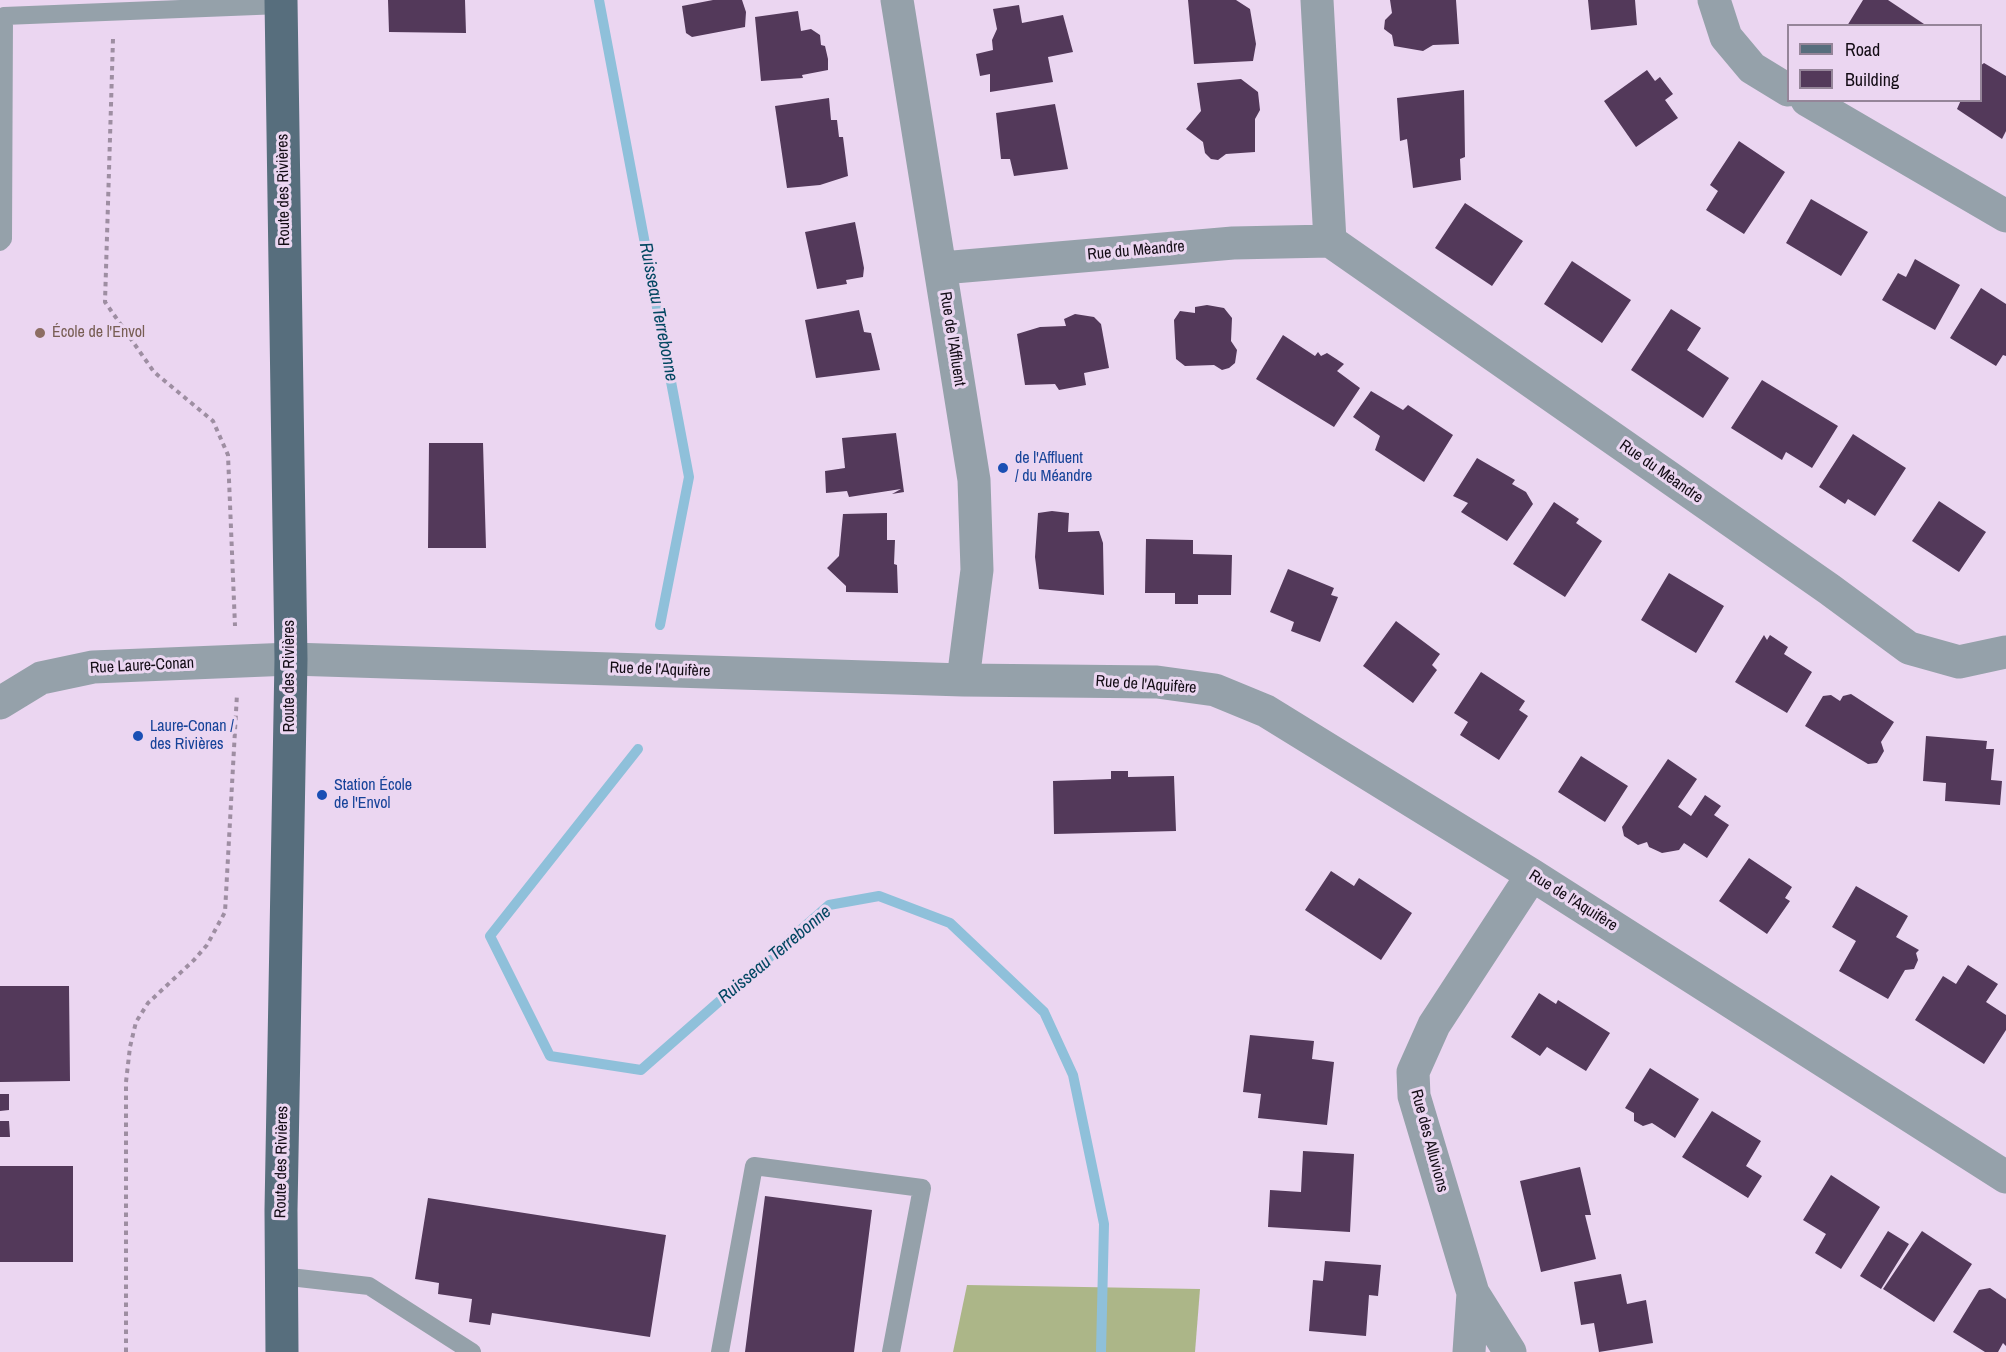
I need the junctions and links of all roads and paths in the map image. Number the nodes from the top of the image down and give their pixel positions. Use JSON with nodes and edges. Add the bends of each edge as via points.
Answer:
{"nodes":[{"id":1,"x":30,"y":0,"type":"edge"},
{"id":2,"x":897,"y":0,"type":"edge"},
{"id":3,"x":1317,"y":0,"type":"edge"},
{"id":4,"x":1714,"y":0,"type":"edge"},
{"id":5,"x":281,"y":2,"type":"edge"},
{"id":6,"x":118,"y":9,"type":"junction"},
{"id":7,"x":43,"y":14,"type":"junction"},
{"id":8,"x":1787,"y":89,"type":"edge"},
{"id":9,"x":1810,"y":102,"type":"edge"},
{"id":10,"x":2006,"y":216,"type":"edge"},
{"id":11,"x":1330,"y":241,"type":"junction"},
{"id":12,"x":0,"y":242,"type":"edge"},
{"id":13,"x":942,"y":268,"type":"junction"},
{"id":14,"x":235,"y":623,"type":"dead end"},
{"id":15,"x":2006,"y":652,"type":"edge"},
{"id":16,"x":291,"y":659,"type":"junction"},
{"id":17,"x":963,"y":680,"type":"junction"},
{"id":18,"x":0,"y":703,"type":"edge"},
{"id":19,"x":237,"y":709,"type":"dead end"},
{"id":20,"x":1533,"y":875,"type":"junction"},
{"id":21,"x":2006,"y":1177,"type":"edge"},
{"id":22,"x":281,"y":1276,"type":"junction"},
{"id":23,"x":1473,"y":1293,"type":"junction"},
{"id":24,"x":126,"y":1352,"type":"edge"},
{"id":25,"x":282,"y":1352,"type":"edge"},
{"id":26,"x":472,"y":1352,"type":"edge"},
{"id":27,"x":720,"y":1352,"type":"edge"},
{"id":28,"x":891,"y":1352,"type":"edge"},
{"id":29,"x":1469,"y":1352,"type":"edge"},
{"id":30,"x":1510,"y":1352,"type":"edge"}],
"edges":[{"from":1,"to":7,"type":"lane"},
{"from":2,"to":13,"type":"street","name":"Rue de l'Affluent"},
{"from":3,"to":11,"type":"street"},
{"from":4,"to":8,"type":"street","via":[[1726,38],[1752,68]]},
{"from":5,"to":6,"type":"lane"},
{"from":5,"to":16,"type":"main road","name":"Route des Rivières"},
{"from":6,"to":7,"type":"lane"},
{"from":6,"to":14,"type":"path","via":[[111,55],[105,302],[154,372],[213,421],[228,455]]},
{"from":7,"to":12,"type":"lane","via":[[4,16]]},
{"from":9,"to":10,"type":"street"},
{"from":11,"to":13,"type":"street","name":"Rue du Mèandre","via":[[1233,243]]},
{"from":11,"to":15,"type":"street","name":"Rue du Mèandre","via":[[1909,648],[1959,662]]},
{"from":13,"to":17,"type":"street","name":"Rue de l'Affluent","via":[[974,480],[977,570]]},
{"from":16,"to":17,"type":"street","name":"Rue de l'Aquifère"},
{"from":16,"to":18,"type":"street","name":"Rue Laure-Conan","via":[[93,667],[42,678]]},
{"from":16,"to":22,"type":"main road","name":"Route des Rivières"},
{"from":17,"to":20,"type":"street","name":"Rue de l'Aquifère","via":[[1157,682],[1215,690],[1266,711]]},
{"from":19,"to":24,"type":"path","via":[[225,912],[207,945],[148,1003],[136,1022],[130,1047],[126,1082]]},
{"from":20,"to":21,"type":"street","name":"Rue de l'Aquifère"},
{"from":20,"to":23,"type":"street","name":"Rue des Alluvions","via":[[1434,1024],[1413,1072],[1414,1096]]},
{"from":22,"to":25,"type":"main road","name":"Route des Rivières"},
{"from":22,"to":26,"type":"lane","via":[[369,1286]]},
{"from":23,"to":29,"type":"street","name":"Rue des Alluvions"},
{"from":23,"to":30,"type":"street","name":"Rue des Alluvions"},
{"from":27,"to":28,"type":"lane","via":[[754,1167],[922,1188]]}]}
